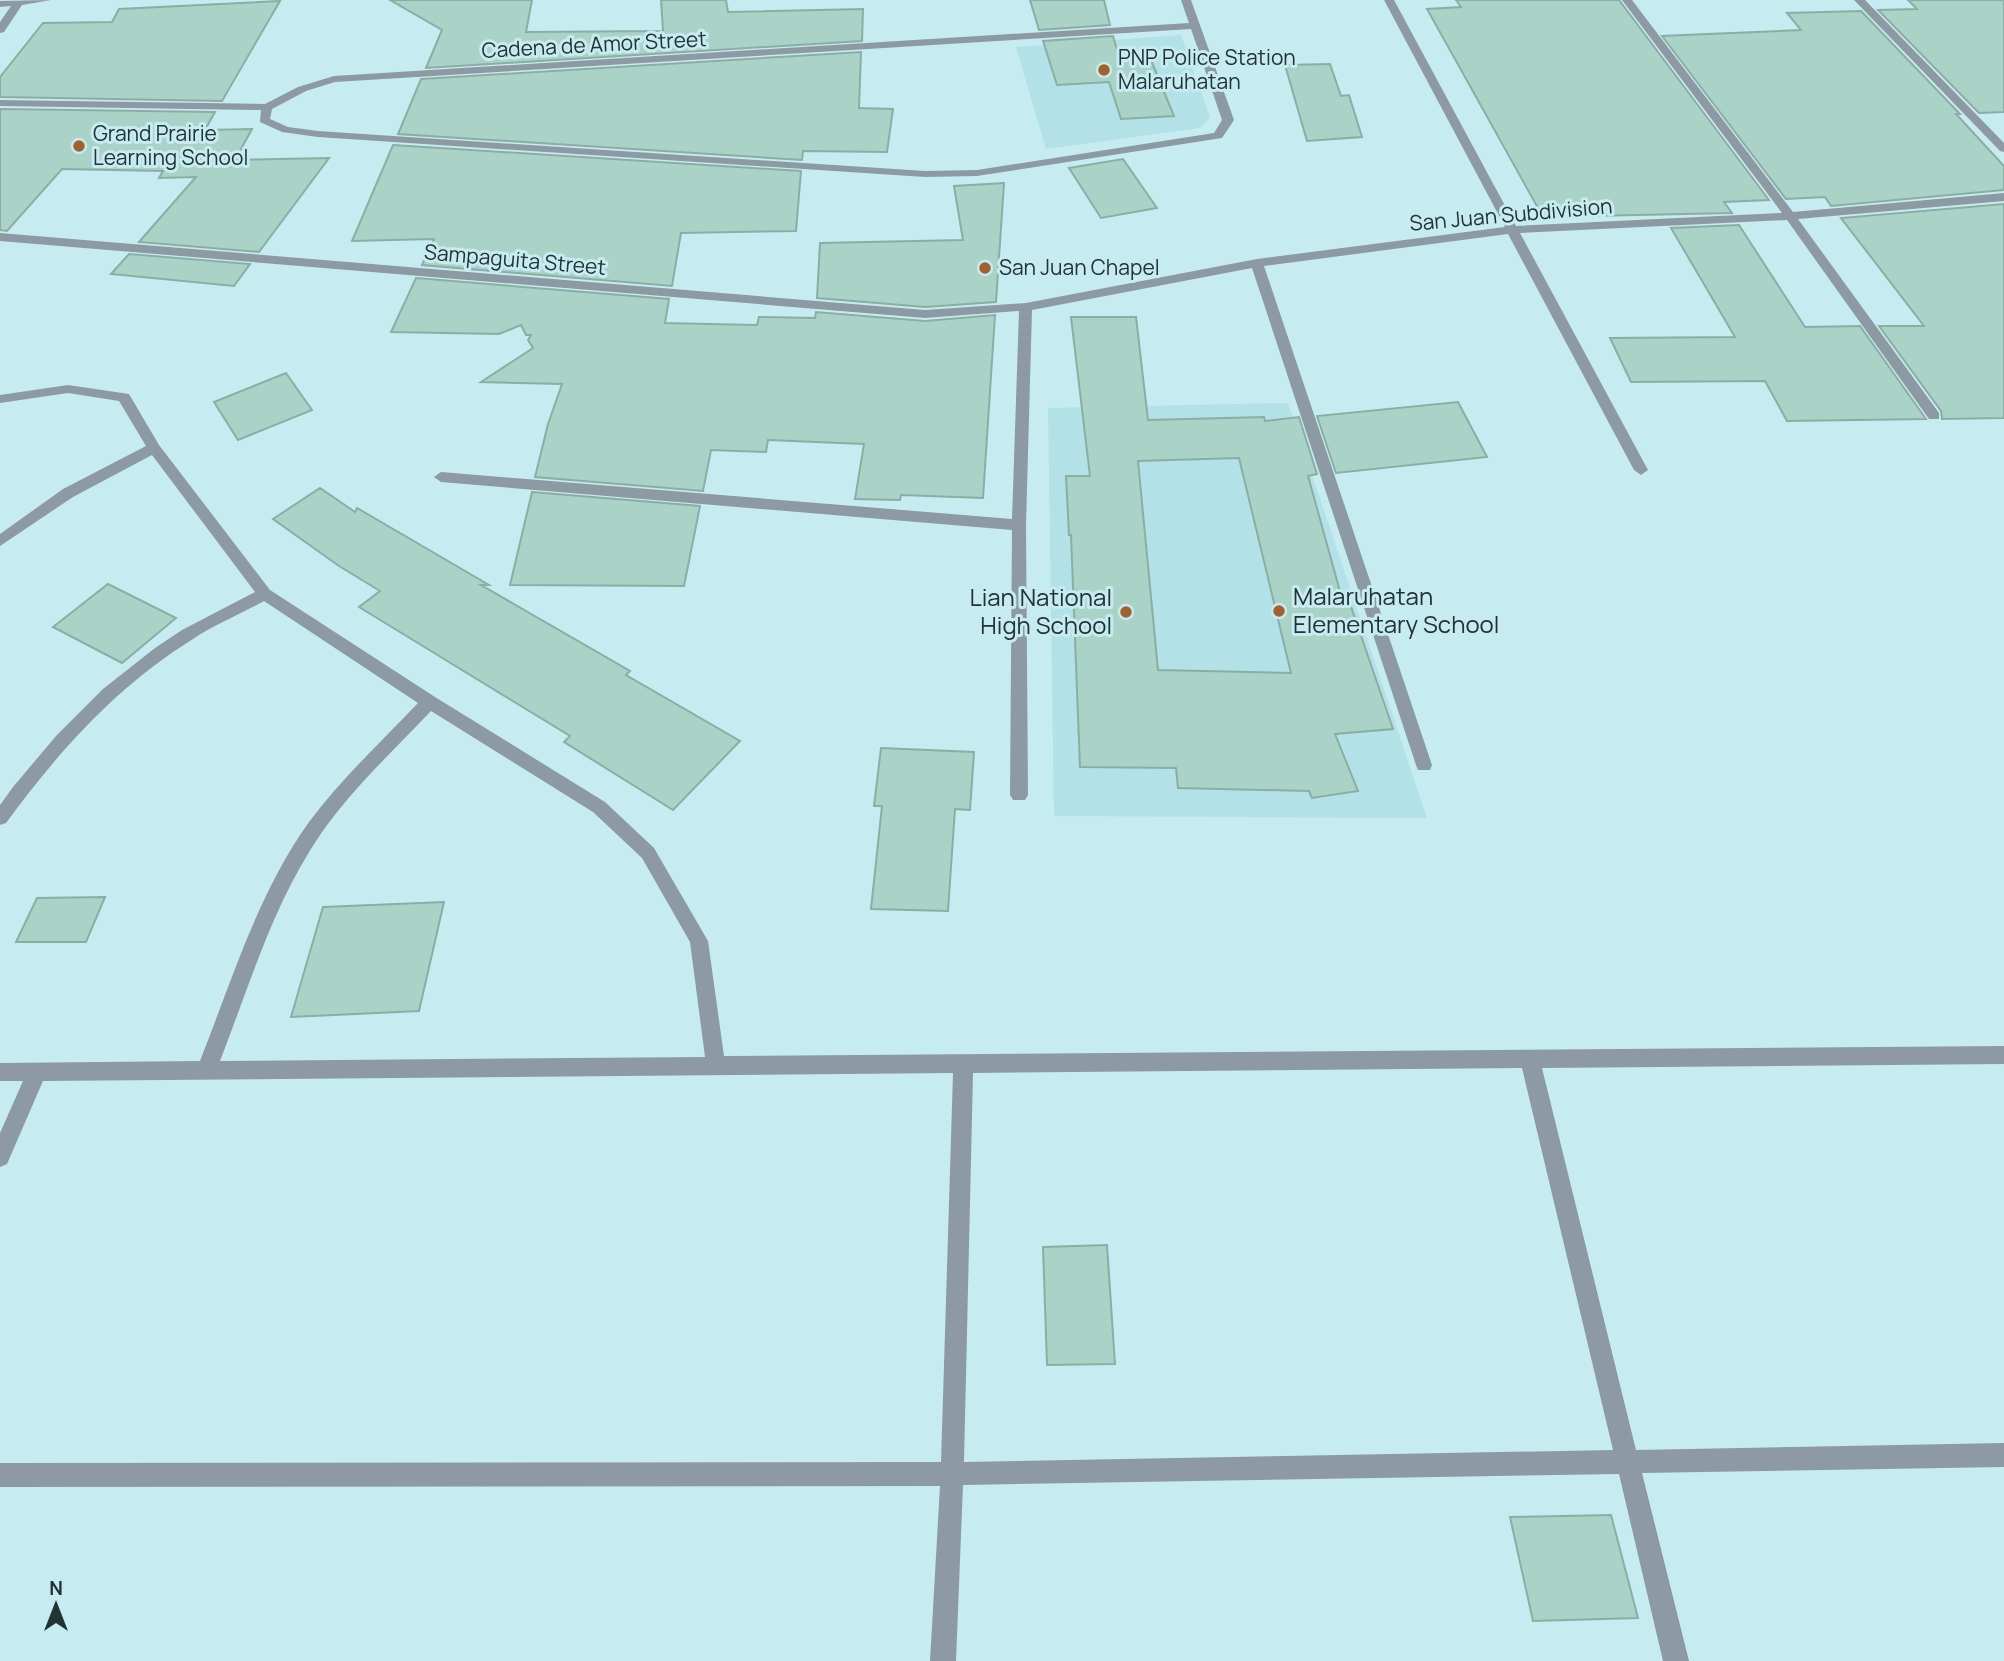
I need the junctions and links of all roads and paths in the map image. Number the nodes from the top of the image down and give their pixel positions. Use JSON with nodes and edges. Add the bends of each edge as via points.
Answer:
{"nodes":[{"id":1,"x":46,"y":0,"type":"edge"},
{"id":2,"x":1186,"y":0,"type":"edge"},
{"id":3,"x":1389,"y":0,"type":"edge"},
{"id":4,"x":1627,"y":0,"type":"edge"},
{"id":5,"x":1859,"y":0,"type":"edge"},
{"id":6,"x":19,"y":1,"type":"edge"},
{"id":7,"x":0,"y":4,"type":"edge"},
{"id":8,"x":1195,"y":26,"type":"junction"},
{"id":9,"x":0,"y":30,"type":"edge"},
{"id":10,"x":0,"y":103,"type":"edge"},
{"id":11,"x":267,"y":107,"type":"junction"},
{"id":12,"x":2004,"y":149,"type":"edge"},
{"id":13,"x":2004,"y":197,"type":"edge"},
{"id":14,"x":1790,"y":216,"type":"junction"},
{"id":15,"x":1512,"y":230,"type":"junction"},
{"id":16,"x":0,"y":237,"type":"edge"},
{"id":17,"x":1257,"y":263,"type":"junction"},
{"id":18,"x":1026,"y":307,"type":"junction"},
{"id":19,"x":0,"y":399,"type":"edge"},
{"id":20,"x":1934,"y":416,"type":"dead end"},
{"id":21,"x":154,"y":448,"type":"junction"},
{"id":22,"x":1641,"y":470,"type":"dead end"},
{"id":23,"x":441,"y":477,"type":"dead end"},
{"id":24,"x":1019,"y":525,"type":"junction"},
{"id":25,"x":0,"y":541,"type":"edge"},
{"id":26,"x":265,"y":594,"type":"junction"},
{"id":27,"x":429,"y":702,"type":"junction"},
{"id":28,"x":1424,"y":765,"type":"dead end"},
{"id":29,"x":1019,"y":795,"type":"dead end"},
{"id":30,"x":0,"y":818,"type":"edge"},
{"id":31,"x":2004,"y":1055,"type":"edge"},
{"id":32,"x":1530,"y":1059,"type":"junction"},
{"id":33,"x":963,"y":1064,"type":"junction"},
{"id":34,"x":716,"y":1066,"type":"junction"},
{"id":35,"x":206,"y":1071,"type":"junction"},
{"id":36,"x":0,"y":1072,"type":"edge"},
{"id":37,"x":37,"y":1072,"type":"junction"},
{"id":38,"x":0,"y":1157,"type":"edge"},
{"id":39,"x":2004,"y":1455,"type":"edge"},
{"id":40,"x":1628,"y":1460,"type":"junction"},
{"id":41,"x":952,"y":1474,"type":"junction"},
{"id":42,"x":0,"y":1475,"type":"edge"},
{"id":43,"x":943,"y":1661,"type":"edge"},
{"id":44,"x":1676,"y":1661,"type":"edge"}],
"edges":[{"from":1,"to":6,"type":"street"},
{"from":2,"to":8,"type":"street"},
{"from":3,"to":15,"type":"street"},
{"from":4,"to":14,"type":"street"},
{"from":5,"to":12,"type":"street"},
{"from":6,"to":7,"type":"street"},
{"from":6,"to":9,"type":"street"},
{"from":8,"to":11,"type":"street","name":"Cadena de Amor Street","via":[[334,79]]},
{"from":8,"to":11,"type":"street","via":[[1228,120],[1219,136],[977,173],[925,174],[318,134],[273,126],[264,120]]},
{"from":10,"to":11,"type":"street","name":"Cadena de Amor Street"},
{"from":13,"to":14,"type":"street","name":"San Juan Subdivision"},
{"from":14,"to":15,"type":"street","name":"San Juan Subdivision"},
{"from":14,"to":20,"type":"street"},
{"from":15,"to":17,"type":"street","name":"San Juan Subdivision"},
{"from":15,"to":22,"type":"street"},
{"from":16,"to":18,"type":"street","name":"Sampaguita Street","via":[[925,314]]},
{"from":17,"to":18,"type":"street","name":"San Juan Subdivision"},
{"from":17,"to":28,"type":"street"},
{"from":18,"to":24,"type":"street"},
{"from":19,"to":21,"type":"street","via":[[68,389],[124,397]]},
{"from":21,"to":25,"type":"street","via":[[68,493]]},
{"from":21,"to":26,"type":"street"},
{"from":23,"to":24,"type":"street"},
{"from":24,"to":29,"type":"street"},
{"from":26,"to":27,"type":"street"},
{"from":26,"to":30,"type":"street","via":[[187,635],[93,708],[30,776]]},
{"from":27,"to":34,"type":"street","via":[[599,807],[648,853],[699,941]]},
{"from":27,"to":35,"type":"street","via":[[314,829],[273,902]]},
{"from":31,"to":32,"type":"street"},
{"from":32,"to":33,"type":"street"},
{"from":32,"to":40,"type":"street"},
{"from":33,"to":34,"type":"street"},
{"from":33,"to":41,"type":"street"},
{"from":34,"to":35,"type":"street"},
{"from":35,"to":37,"type":"street"},
{"from":36,"to":37,"type":"street"},
{"from":37,"to":38,"type":"street"},
{"from":39,"to":40,"type":"street"},
{"from":40,"to":41,"type":"street"},
{"from":40,"to":44,"type":"street"},
{"from":41,"to":42,"type":"street"},
{"from":41,"to":43,"type":"street"}]}
